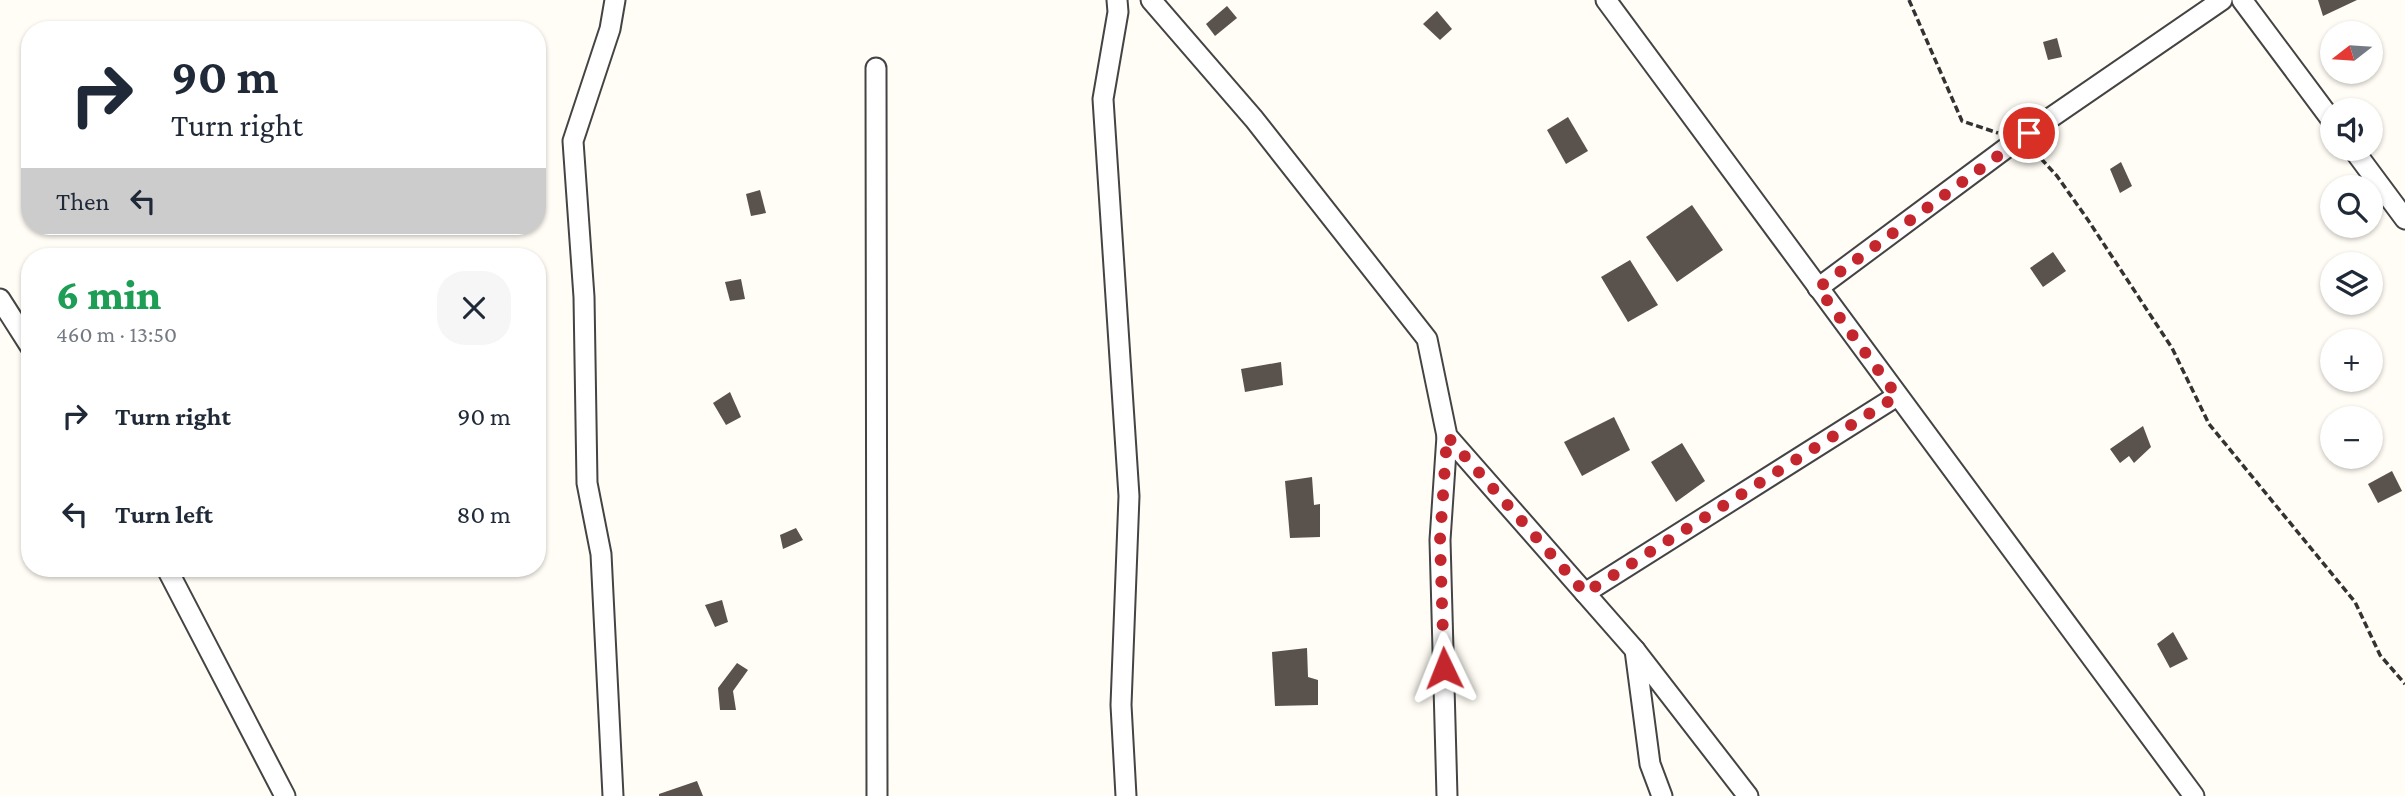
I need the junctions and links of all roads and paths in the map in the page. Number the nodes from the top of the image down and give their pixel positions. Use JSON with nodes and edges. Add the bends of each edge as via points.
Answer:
{"nodes":[{"id":1,"x":615,"y":0,"type":"edge"},
{"id":2,"x":1117,"y":0,"type":"edge"},
{"id":3,"x":1151,"y":0,"type":"edge"},
{"id":4,"x":1606,"y":0,"type":"edge"},
{"id":5,"x":1909,"y":0,"type":"edge"},
{"id":6,"x":2222,"y":0,"type":"edge"},
{"id":7,"x":2242,"y":0,"type":"edge"},
{"id":8,"x":876,"y":68,"type":"dead end"},
{"id":9,"x":2320,"y":105,"type":"edge"},
{"id":10,"x":2022,"y":137,"type":"junction"},
{"id":11,"x":2362,"y":161,"type":"edge"},
{"id":12,"x":2405,"y":219,"type":"edge"},
{"id":13,"x":1818,"y":288,"type":"junction"},
{"id":14,"x":0,"y":299,"type":"edge"},
{"id":15,"x":21,"y":332,"type":"edge"},
{"id":16,"x":1897,"y":396,"type":"junction"},
{"id":17,"x":1447,"y":436,"type":"junction"},
{"id":18,"x":171,"y":577,"type":"edge"},
{"id":19,"x":1585,"y":593,"type":"junction"},
{"id":20,"x":1635,"y":650,"type":"junction"},
{"id":21,"x":2405,"y":684,"type":"edge"},
{"id":22,"x":285,"y":796,"type":"edge"},
{"id":23,"x":613,"y":796,"type":"edge"},
{"id":24,"x":877,"y":796,"type":"edge"},
{"id":25,"x":1126,"y":796,"type":"edge"},
{"id":26,"x":1447,"y":796,"type":"edge"},
{"id":27,"x":1662,"y":796,"type":"edge"},
{"id":28,"x":1748,"y":796,"type":"edge"},
{"id":29,"x":2194,"y":796,"type":"edge"}],
"edges":[{"from":1,"to":23,"type":"street","via":[[573,141],[584,298],[587,483],[601,554]]},
{"from":2,"to":25,"type":"street","via":[[1103,99],[1129,496],[1121,705]]},
{"from":3,"to":17,"type":"street","via":[[1254,118],[1427,339]]},
{"from":4,"to":13,"type":"street"},
{"from":5,"to":10,"type":"path","via":[[1962,121]]},
{"from":6,"to":10,"type":"street"},
{"from":7,"to":9,"type":"street"},
{"from":8,"to":24,"type":"street"},
{"from":10,"to":13,"type":"street"},
{"from":10,"to":21,"type":"path","via":[[2057,176],[2128,280],[2172,348],[2209,424],[2355,602],[2381,655]]},
{"from":11,"to":12,"type":"street"},
{"from":13,"to":16,"type":"street"},
{"from":14,"to":15,"type":"street"},
{"from":16,"to":19,"type":"street"},
{"from":16,"to":29,"type":"street"},
{"from":17,"to":19,"type":"street"},
{"from":17,"to":26,"type":"street","via":[[1440,540]]},
{"from":18,"to":22,"type":"street"},
{"from":19,"to":20,"type":"street"},
{"from":20,"to":27,"type":"street","via":[[1650,764]]},
{"from":20,"to":28,"type":"street"}]}
